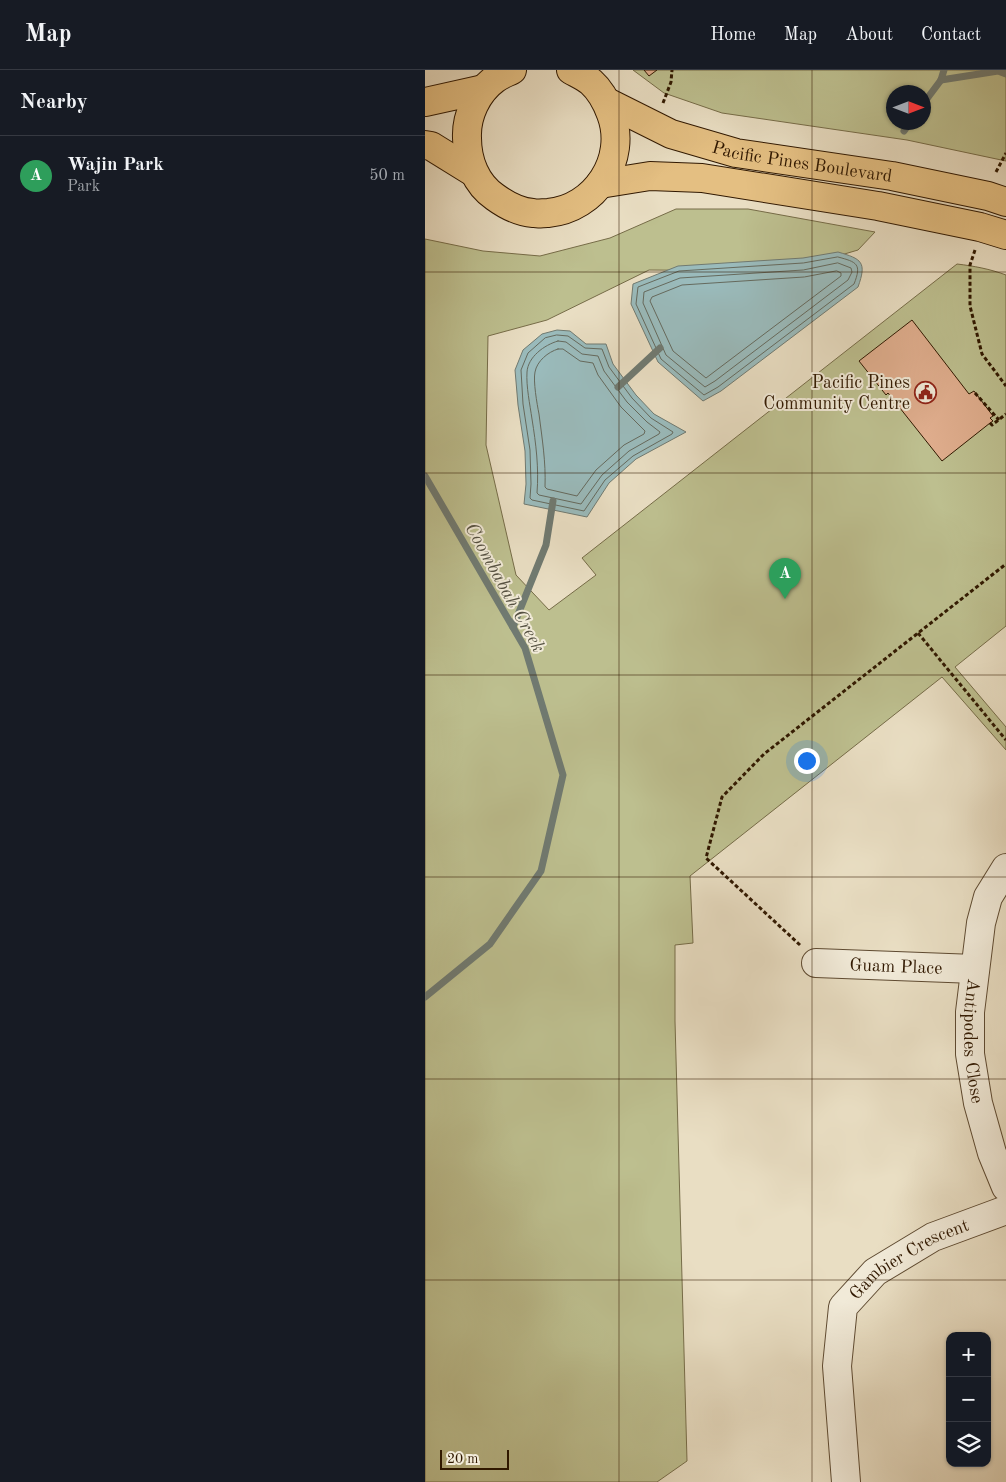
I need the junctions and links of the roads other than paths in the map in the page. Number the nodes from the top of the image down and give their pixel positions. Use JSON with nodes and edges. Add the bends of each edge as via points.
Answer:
{"nodes":[{"id":1,"x":511,"y":70,"type":"edge"},
{"id":2,"x":571,"y":70,"type":"edge"},
{"id":3,"x":484,"y":89,"type":"junction"},
{"id":4,"x":425,"y":102,"type":"edge"},
{"id":5,"x":607,"y":102,"type":"junction"},
{"id":6,"x":425,"y":145,"type":"edge"},
{"id":7,"x":473,"y":172,"type":"junction"},
{"id":8,"x":600,"y":184,"type":"junction"},
{"id":9,"x":1006,"y":202,"type":"edge"},
{"id":10,"x":1006,"y":235,"type":"edge"},
{"id":11,"x":1006,"y":868,"type":"edge"},
{"id":12,"x":817,"y":963,"type":"road end"},
{"id":13,"x":975,"y":968,"type":"junction"},
{"id":14,"x":1006,"y":1187,"type":"edge"},
{"id":15,"x":1006,"y":1210,"type":"edge"},
{"id":16,"x":846,"y":1482,"type":"edge"}],
"edges":[{"from":1,"to":3,"type":"main road","via":[[495,78]]},
{"from":2,"to":5,"type":"main road","via":[[591,82]]},
{"from":3,"to":4,"type":"main road"},
{"from":3,"to":7,"type":"main road","via":[[466,128]]},
{"from":5,"to":8,"type":"main road","via":[[614,122],[616,144],[611,165]]},
{"from":5,"to":9,"type":"main road","name":"Pacific Pines Boulevard","via":[[671,134],[736,153],[892,176]]},
{"from":6,"to":7,"type":"main road"},
{"from":7,"to":8,"type":"main road","via":[[488,192],[509,207],[533,214],[559,212],[582,202]]},
{"from":8,"to":10,"type":"main road","name":"Pacific Pines Boulevard","via":[[650,176],[701,178],[878,206]]},
{"from":11,"to":13,"type":"street","name":"Antipodes Close","via":[[989,897],[981,923]]},
{"from":12,"to":13,"type":"street","name":"Guam Place"},
{"from":13,"to":14,"type":"street","name":"Antipodes Close","via":[[970,1054],[978,1103],[992,1153]]},
{"from":15,"to":16,"type":"street","name":"Gambier Crescent","via":[[933,1237],[875,1272],[843,1307],[837,1366]]}]}
